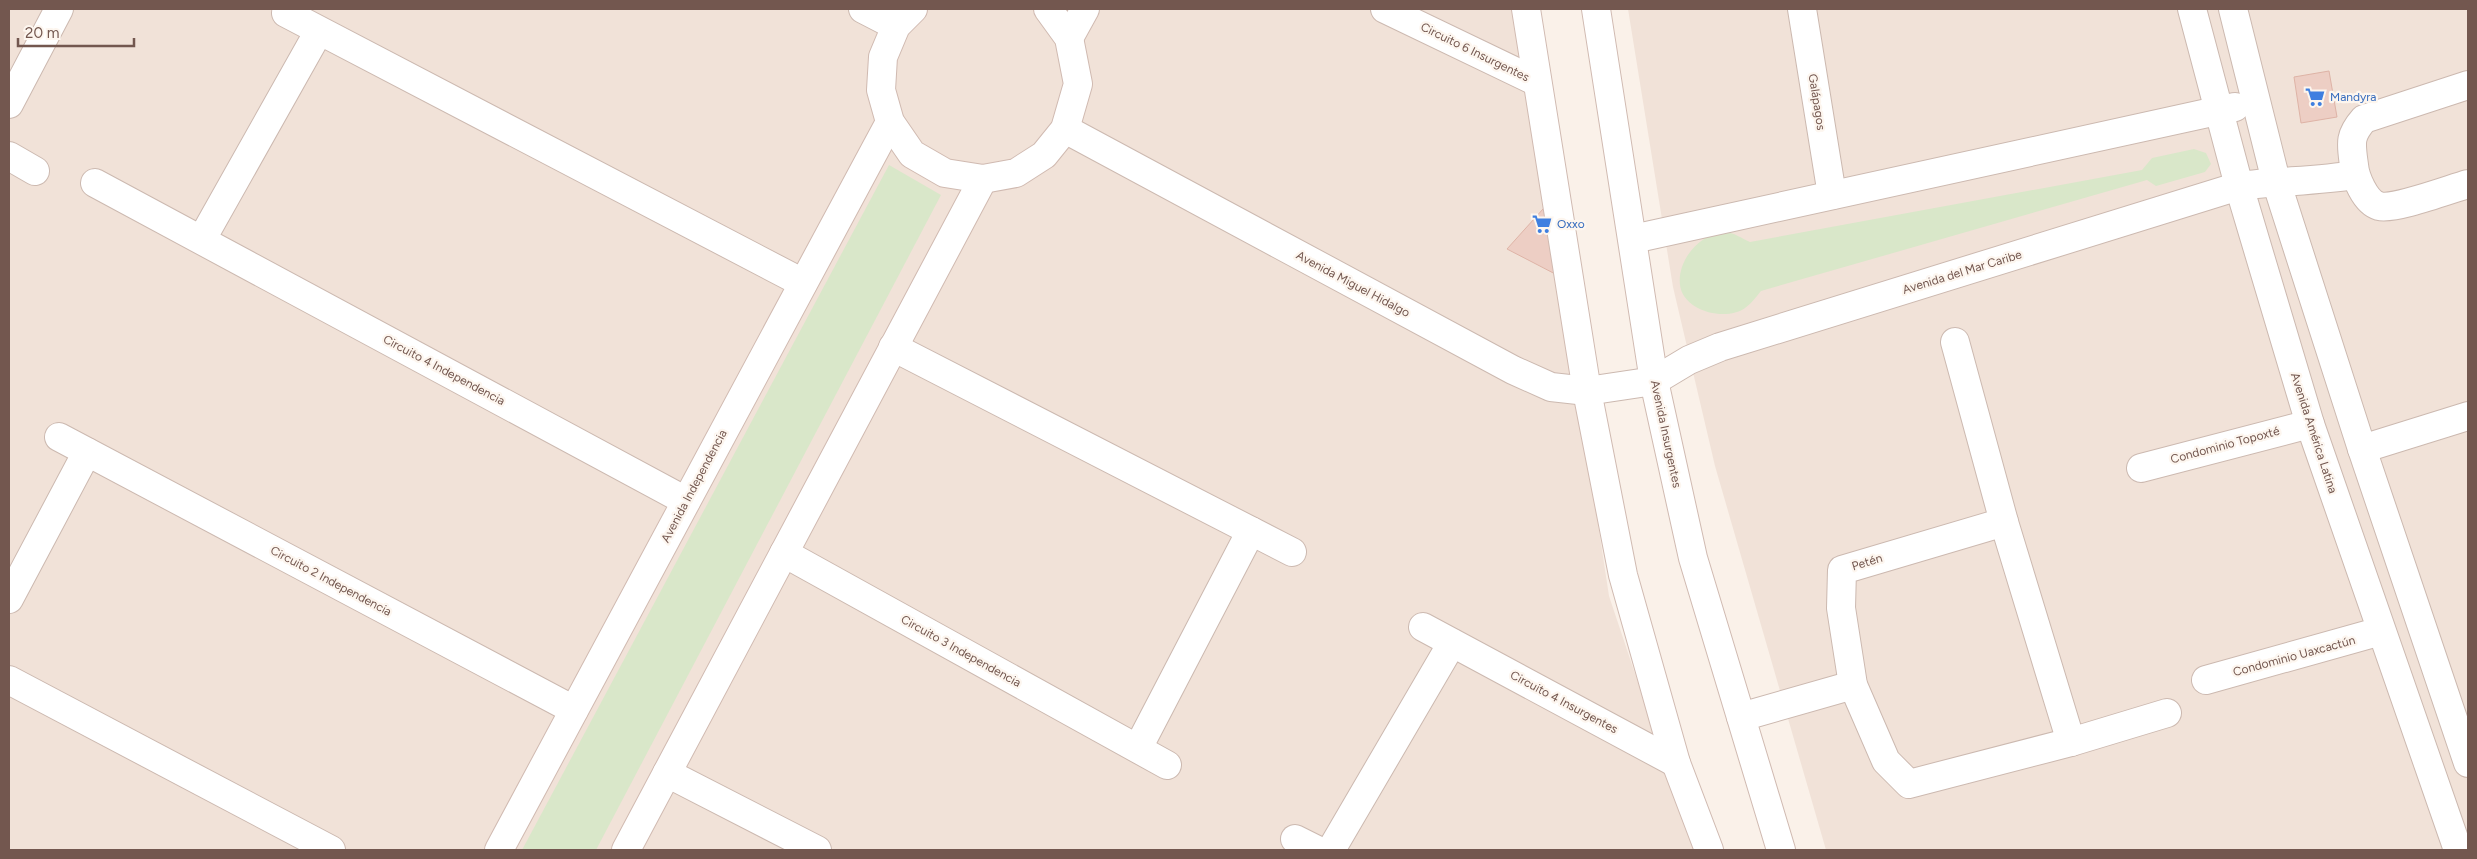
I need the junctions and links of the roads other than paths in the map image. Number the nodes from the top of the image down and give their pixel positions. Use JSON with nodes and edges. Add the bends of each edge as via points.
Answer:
{"nodes":[{"id":1,"x":59,"y":9,"type":"edge"},
{"id":2,"x":863,"y":9,"type":"edge"},
{"id":3,"x":1048,"y":9,"type":"edge"},
{"id":4,"x":1085,"y":9,"type":"edge"},
{"id":5,"x":1385,"y":9,"type":"edge"},
{"id":6,"x":1526,"y":9,"type":"edge"},
{"id":7,"x":1596,"y":9,"type":"edge"},
{"id":8,"x":1802,"y":9,"type":"edge"},
{"id":9,"x":2192,"y":9,"type":"edge"},
{"id":10,"x":2233,"y":9,"type":"edge"},
{"id":11,"x":286,"y":13,"type":"dead end"},
{"id":12,"x":905,"y":17,"type":"edge"},
{"id":13,"x":319,"y":31,"type":"junction"},
{"id":14,"x":1069,"y":38,"type":"junction"},
{"id":15,"x":1537,"y":82,"type":"junction"},
{"id":16,"x":2468,"y":85,"type":"edge"},
{"id":17,"x":2256,"y":102,"type":"junction"},
{"id":18,"x":9,"y":104,"type":"edge"},
{"id":19,"x":2218,"y":110,"type":"junction"},
{"id":20,"x":890,"y":122,"type":"junction"},
{"id":21,"x":1065,"y":129,"type":"junction"},
{"id":22,"x":9,"y":156,"type":"edge"},
{"id":23,"x":35,"y":170,"type":"dead end"},
{"id":24,"x":2355,"y":175,"type":"junction"},
{"id":25,"x":983,"y":179,"type":"junction"},
{"id":26,"x":2276,"y":181,"type":"junction"},
{"id":27,"x":95,"y":183,"type":"dead end"},
{"id":28,"x":2468,"y":184,"type":"edge"},
{"id":29,"x":2239,"y":186,"type":"junction"},
{"id":30,"x":1832,"y":195,"type":"junction"},
{"id":31,"x":202,"y":239,"type":"junction"},
{"id":32,"x":1633,"y":239,"type":"junction"},
{"id":33,"x":802,"y":283,"type":"junction"},
{"id":34,"x":1956,"y":342,"type":"dead end"},
{"id":35,"x":893,"y":347,"type":"junction"},
{"id":36,"x":1654,"y":381,"type":"junction"},
{"id":37,"x":1587,"y":391,"type":"junction"},
{"id":38,"x":2468,"y":416,"type":"edge"},
{"id":39,"x":2310,"y":424,"type":"junction"},
{"id":40,"x":59,"y":437,"type":"dead end"},
{"id":41,"x":2362,"y":449,"type":"junction"},
{"id":42,"x":87,"y":452,"type":"junction"},
{"id":43,"x":2141,"y":468,"type":"dead end"},
{"id":44,"x":686,"y":501,"type":"junction"},
{"id":45,"x":2004,"y":522,"type":"junction"},
{"id":46,"x":1251,"y":531,"type":"junction"},
{"id":47,"x":1292,"y":552,"type":"dead end"},
{"id":48,"x":784,"y":553,"type":"junction"},
{"id":49,"x":9,"y":599,"type":"edge"},
{"id":50,"x":1423,"y":627,"type":"dead end"},
{"id":51,"x":2381,"y":631,"type":"junction"},
{"id":52,"x":1452,"y":643,"type":"junction"},
{"id":53,"x":9,"y":680,"type":"edge"},
{"id":54,"x":2206,"y":680,"type":"dead end"},
{"id":55,"x":1853,"y":685,"type":"junction"},
{"id":56,"x":574,"y":710,"type":"junction"},
{"id":57,"x":2167,"y":713,"type":"dead end"},
{"id":58,"x":1741,"y":717,"type":"junction"},
{"id":59,"x":2462,"y":723,"type":"edge"},
{"id":60,"x":2071,"y":742,"type":"junction"},
{"id":61,"x":1138,"y":748,"type":"junction"},
{"id":62,"x":1676,"y":763,"type":"junction"},
{"id":63,"x":2468,"y":763,"type":"edge"},
{"id":64,"x":1167,"y":765,"type":"dead end"},
{"id":65,"x":666,"y":773,"type":"junction"},
{"id":66,"x":330,"y":850,"type":"edge"},
{"id":67,"x":498,"y":850,"type":"edge"},
{"id":68,"x":626,"y":850,"type":"edge"},
{"id":69,"x":817,"y":850,"type":"edge"},
{"id":70,"x":1332,"y":850,"type":"edge"},
{"id":71,"x":1709,"y":850,"type":"edge"},
{"id":72,"x":1781,"y":850,"type":"edge"},
{"id":73,"x":2458,"y":850,"type":"edge"}],
"edges":[{"from":1,"to":18,"type":"street"},
{"from":2,"to":12,"type":"street"},
{"from":3,"to":14,"type":"street"},
{"from":4,"to":14,"type":"street"},
{"from":5,"to":15,"type":"street","name":"Circuito 6 Insurgentes"},
{"from":6,"to":15,"type":"street"},
{"from":7,"to":32,"type":"street","name":"Avenida Insurgentes"},
{"from":8,"to":30,"type":"street","name":"Galápagos"},
{"from":9,"to":19,"type":"street","name":"Avenida América Latina"},
{"from":10,"to":17,"type":"street"},
{"from":11,"to":13,"type":"street"},
{"from":12,"to":20,"type":"street","via":[[883,57],[881,90]]},
{"from":13,"to":31,"type":"street"},
{"from":13,"to":33,"type":"street"},
{"from":14,"to":21,"type":"street","via":[[1078,84]]},
{"from":15,"to":37,"type":"street"},
{"from":16,"to":24,"type":"street","via":[[2364,119],[2354,130],[2351,143]]},
{"from":17,"to":19,"type":"street"},
{"from":17,"to":26,"type":"street"},
{"from":19,"to":29,"type":"street","name":"Avenida América Latina"},
{"from":19,"to":30,"type":"street"},
{"from":20,"to":25,"type":"street","via":[[912,154],[945,173]]},
{"from":20,"to":33,"type":"street","name":"Avenida Independencia"},
{"from":21,"to":25,"type":"street","via":[[1044,155],[1030,164],[1016,172]]},
{"from":21,"to":37,"type":"street","name":"Avenida Miguel Hidalgo","via":[[1513,370],[1551,387]]},
{"from":22,"to":23,"type":"street"},
{"from":24,"to":26,"type":"street","name":"Avenida del Mar Caribe","via":[[2325,180]]},
{"from":24,"to":28,"type":"street","via":[[2368,198],[2378,206],[2393,206]]},
{"from":25,"to":35,"type":"street"},
{"from":26,"to":29,"type":"street","name":"Avenida del Mar Caribe"},
{"from":26,"to":41,"type":"street"},
{"from":27,"to":31,"type":"street","name":"Circuito 4 Independencia"},
{"from":29,"to":36,"type":"street","name":"Avenida del Mar Caribe","via":[[1720,347],[1689,360]]},
{"from":29,"to":39,"type":"street","name":"Avenida América Latina"},
{"from":30,"to":32,"type":"street"},
{"from":31,"to":44,"type":"street","name":"Circuito 4 Independencia"},
{"from":32,"to":36,"type":"street","name":"Avenida Insurgentes"},
{"from":33,"to":44,"type":"street","name":"Avenida Independencia"},
{"from":34,"to":45,"type":"street"},
{"from":35,"to":46,"type":"street"},
{"from":35,"to":48,"type":"street"},
{"from":36,"to":37,"type":"street","name":"Avenida Miguel Hidalgo"},
{"from":36,"to":58,"type":"street","name":"Avenida Insurgentes","via":[[1693,558]]},
{"from":37,"to":62,"type":"street","via":[[1622,575]]},
{"from":38,"to":41,"type":"street"},
{"from":39,"to":43,"type":"street","name":"Condominio Topoxté"},
{"from":39,"to":51,"type":"street","name":"Avenida América Latina"},
{"from":40,"to":42,"type":"street","name":"Circuito 2 Independencia"},
{"from":41,"to":59,"type":"street"},
{"from":42,"to":49,"type":"street"},
{"from":42,"to":56,"type":"street","name":"Circuito 2 Independencia"},
{"from":44,"to":56,"type":"street","name":"Avenida Independencia"},
{"from":45,"to":55,"type":"street","name":"Petén","via":[[1842,570],[1841,608]]},
{"from":45,"to":60,"type":"street"},
{"from":46,"to":47,"type":"street"},
{"from":46,"to":61,"type":"street"},
{"from":48,"to":61,"type":"street","name":"Circuito 3 Independencia"},
{"from":48,"to":65,"type":"street"},
{"from":50,"to":52,"type":"street","name":"Circuito 4 Insurgentes"},
{"from":51,"to":54,"type":"street","name":"Condominio Uaxcactún"},
{"from":51,"to":73,"type":"street","name":"Avenida América Latina"},
{"from":52,"to":62,"type":"street","name":"Circuito 4 Insurgentes"},
{"from":52,"to":70,"type":"street"},
{"from":53,"to":66,"type":"street"},
{"from":55,"to":58,"type":"street"},
{"from":55,"to":60,"type":"street","name":"Petén","via":[[1886,761],[1909,784]]},
{"from":56,"to":67,"type":"street","name":"Avenida Independencia"},
{"from":57,"to":60,"type":"street","name":"Petén"},
{"from":58,"to":72,"type":"street","name":"Avenida Insurgentes"},
{"from":59,"to":63,"type":"street"},
{"from":61,"to":64,"type":"street","name":"Circuito 3 Independencia"},
{"from":62,"to":71,"type":"street"},
{"from":65,"to":68,"type":"street"},
{"from":65,"to":69,"type":"street"}]}
